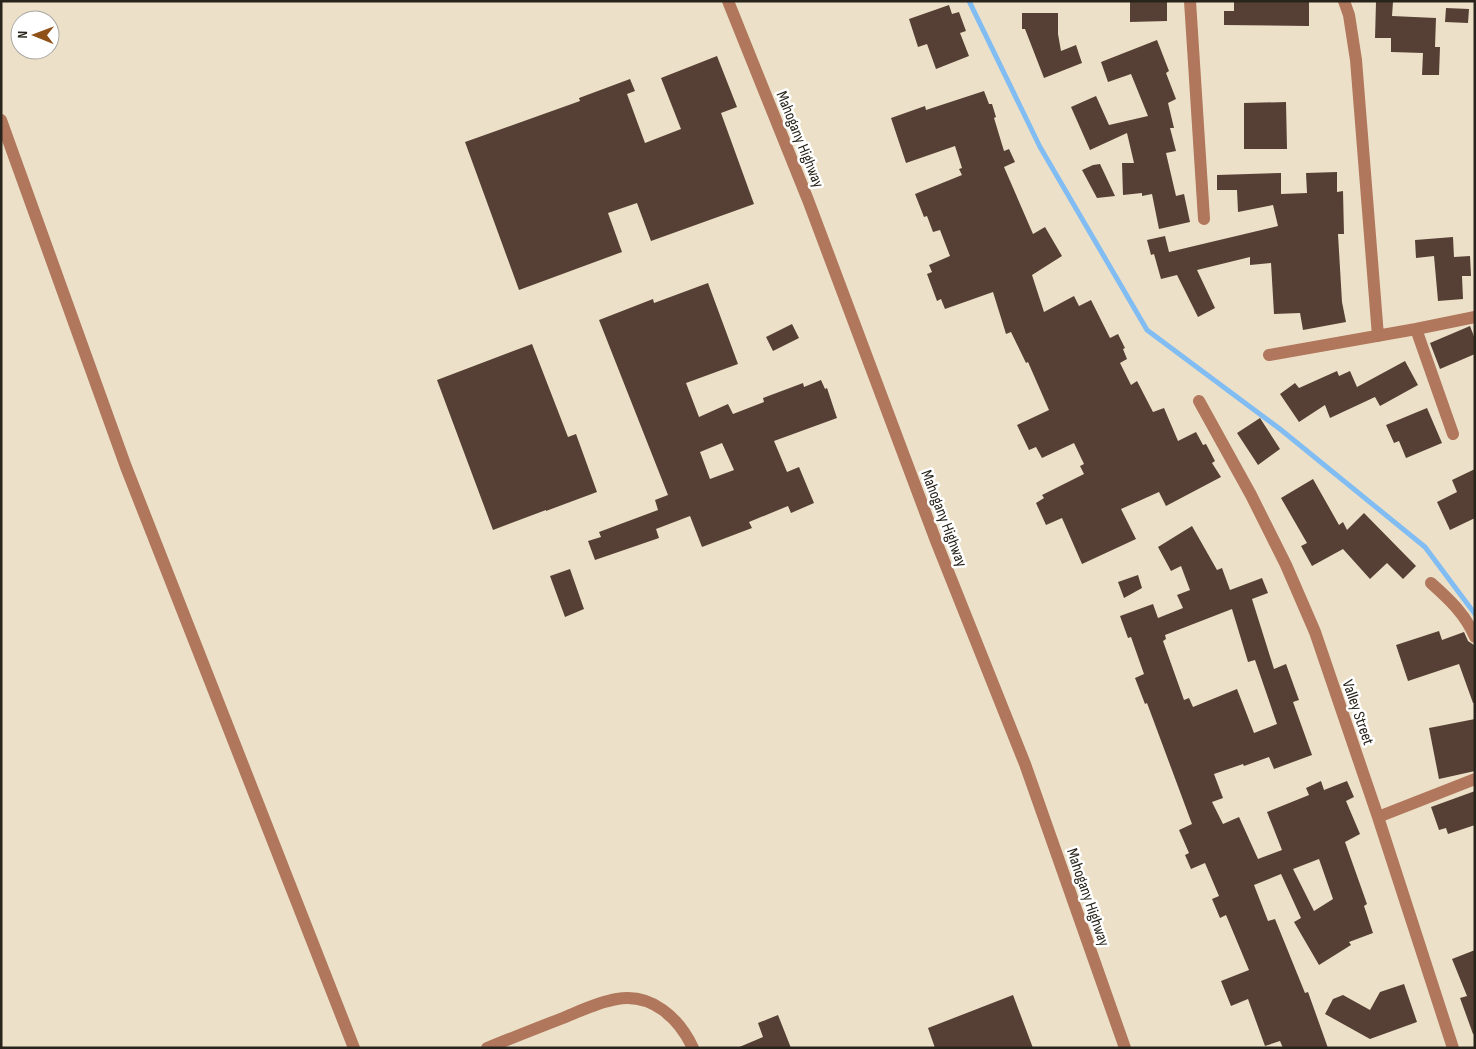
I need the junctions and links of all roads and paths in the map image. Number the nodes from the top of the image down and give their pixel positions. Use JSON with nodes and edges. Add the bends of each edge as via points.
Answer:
{"nodes":[{"id":1,"x":728,"y":1,"type":"edge"},
{"id":2,"x":1190,"y":1,"type":"edge"},
{"id":3,"x":1344,"y":1,"type":"edge"},
{"id":4,"x":1,"y":120,"type":"edge"},
{"id":5,"x":1204,"y":219,"type":"dead end"},
{"id":6,"x":1475,"y":317,"type":"edge"},
{"id":7,"x":1416,"y":329,"type":"junction"},
{"id":8,"x":1378,"y":336,"type":"junction"},
{"id":9,"x":1269,"y":355,"type":"dead end"},
{"id":10,"x":1199,"y":401,"type":"dead end"},
{"id":11,"x":1452,"y":434,"type":"dead end"},
{"id":12,"x":1431,"y":583,"type":"dead end"},
{"id":13,"x":1475,"y":636,"type":"edge"},
{"id":14,"x":1475,"y":779,"type":"edge"},
{"id":15,"x":1378,"y":817,"type":"junction"},
{"id":16,"x":354,"y":1048,"type":"edge"},
{"id":17,"x":487,"y":1048,"type":"edge"},
{"id":18,"x":693,"y":1048,"type":"edge"},
{"id":19,"x":1125,"y":1048,"type":"edge"},
{"id":20,"x":1453,"y":1048,"type":"edge"}],
"edges":[{"from":1,"to":19,"type":"street","name":"Mahogany Highway","via":[[1025,764]]},
{"from":2,"to":5,"type":"street"},
{"from":3,"to":8,"type":"street","via":[[1356,60]]},
{"from":4,"to":16,"type":"street","via":[[126,467]]},
{"from":6,"to":7,"type":"street"},
{"from":7,"to":8,"type":"street"},
{"from":7,"to":11,"type":"street"},
{"from":8,"to":9,"type":"street"},
{"from":10,"to":15,"type":"street","name":"Valley Street","via":[[1286,564],[1314,632]]},
{"from":12,"to":13,"type":"street","via":[[1452,602]]},
{"from":14,"to":15,"type":"street"},
{"from":15,"to":20,"type":"street","name":"Valley Street"},
{"from":17,"to":18,"type":"street","via":[[594,1005],[618,999],[640,1000],[659,1006]]}]}
